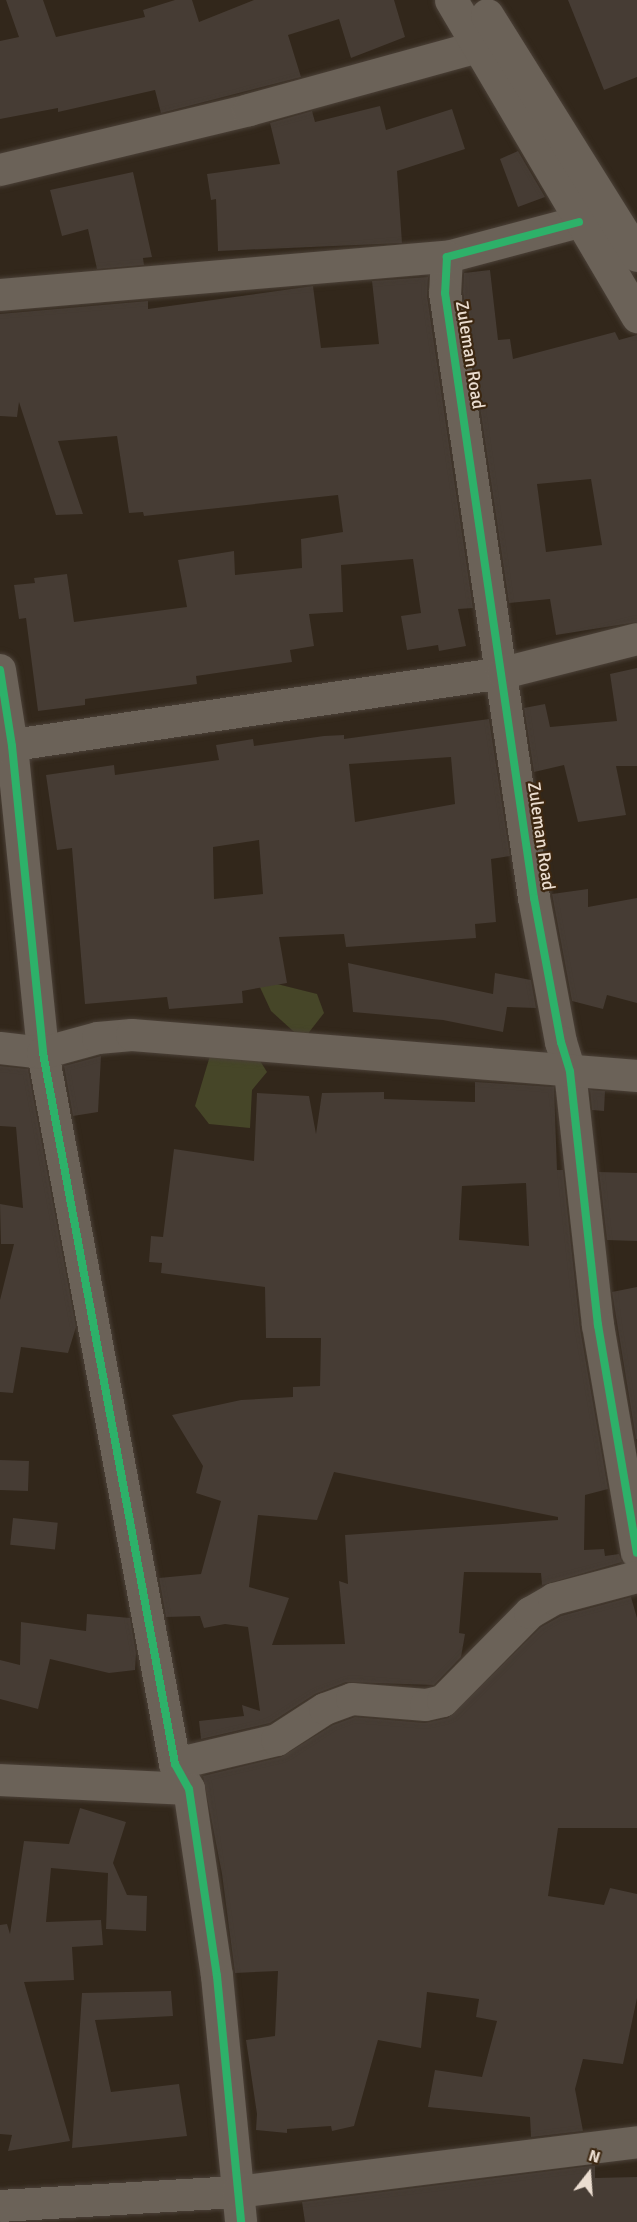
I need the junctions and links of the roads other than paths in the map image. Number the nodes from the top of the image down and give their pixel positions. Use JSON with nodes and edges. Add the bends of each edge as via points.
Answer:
{"nodes":[{"id":1,"x":451,"y":0,"type":"edge"},
{"id":2,"x":478,"y":0,"type":"edge"},
{"id":3,"x":481,"y":46,"type":"junction"},
{"id":4,"x":0,"y":170,"type":"edge"},
{"id":5,"x":579,"y":222,"type":"junction"},
{"id":6,"x":637,"y":255,"type":"edge"},
{"id":7,"x":447,"y":257,"type":"junction"},
{"id":8,"x":0,"y":295,"type":"edge"},
{"id":9,"x":637,"y":316,"type":"edge"},
{"id":10,"x":637,"y":639,"type":"edge"},
{"id":11,"x":0,"y":670,"type":"edge"},
{"id":12,"x":503,"y":673,"type":"junction"},
{"id":13,"x":6,"y":747,"type":"edge"},
{"id":14,"x":0,"y":1048,"type":"edge"},
{"id":15,"x":43,"y":1053,"type":"junction"},
{"id":16,"x":570,"y":1072,"type":"junction"},
{"id":17,"x":637,"y":1076,"type":"edge"},
{"id":18,"x":633,"y":1508,"type":"edge"},
{"id":19,"x":637,"y":1553,"type":"edge"},
{"id":20,"x":637,"y":1576,"type":"edge"},
{"id":21,"x":182,"y":1777,"type":"junction"},
{"id":22,"x":0,"y":1780,"type":"edge"},
{"id":23,"x":637,"y":2142,"type":"edge"},
{"id":24,"x":0,"y":2206,"type":"edge"},
{"id":25,"x":239,"y":2207,"type":"edge"}],
"edges":[{"from":1,"to":3,"type":"main road"},
{"from":2,"to":6,"type":"main road"},
{"from":3,"to":4,"type":"street","via":[[249,110]]},
{"from":3,"to":5,"type":"main road"},
{"from":5,"to":7,"type":"street"},
{"from":5,"to":9,"type":"main road"},
{"from":7,"to":8,"type":"street"},
{"from":7,"to":12,"type":"street","name":"Zuleman Road","via":[[446,293]]},
{"from":10,"to":12,"type":"street"},
{"from":11,"to":13,"type":"street"},
{"from":12,"to":13,"type":"street"},
{"from":12,"to":16,"type":"street","name":"Zuleman Road","via":[[534,898]]},
{"from":13,"to":15,"type":"street"},
{"from":14,"to":15,"type":"street"},
{"from":15,"to":16,"type":"street","via":[[98,1038],[132,1035]]},
{"from":15,"to":21,"type":"street"},
{"from":16,"to":17,"type":"street"},
{"from":16,"to":18,"type":"street","name":"Zuleman Road","via":[[598,1326]]},
{"from":18,"to":19,"type":"street","name":"Zuleman Road"},
{"from":20,"to":21,"type":"street","via":[[554,1599],[530,1613],[443,1701],[426,1705],[352,1699],[325,1709],[277,1740]]},
{"from":21,"to":22,"type":"street"},
{"from":21,"to":25,"type":"street","via":[[217,1977]]},
{"from":23,"to":25,"type":"street"},
{"from":24,"to":25,"type":"street"}]}
